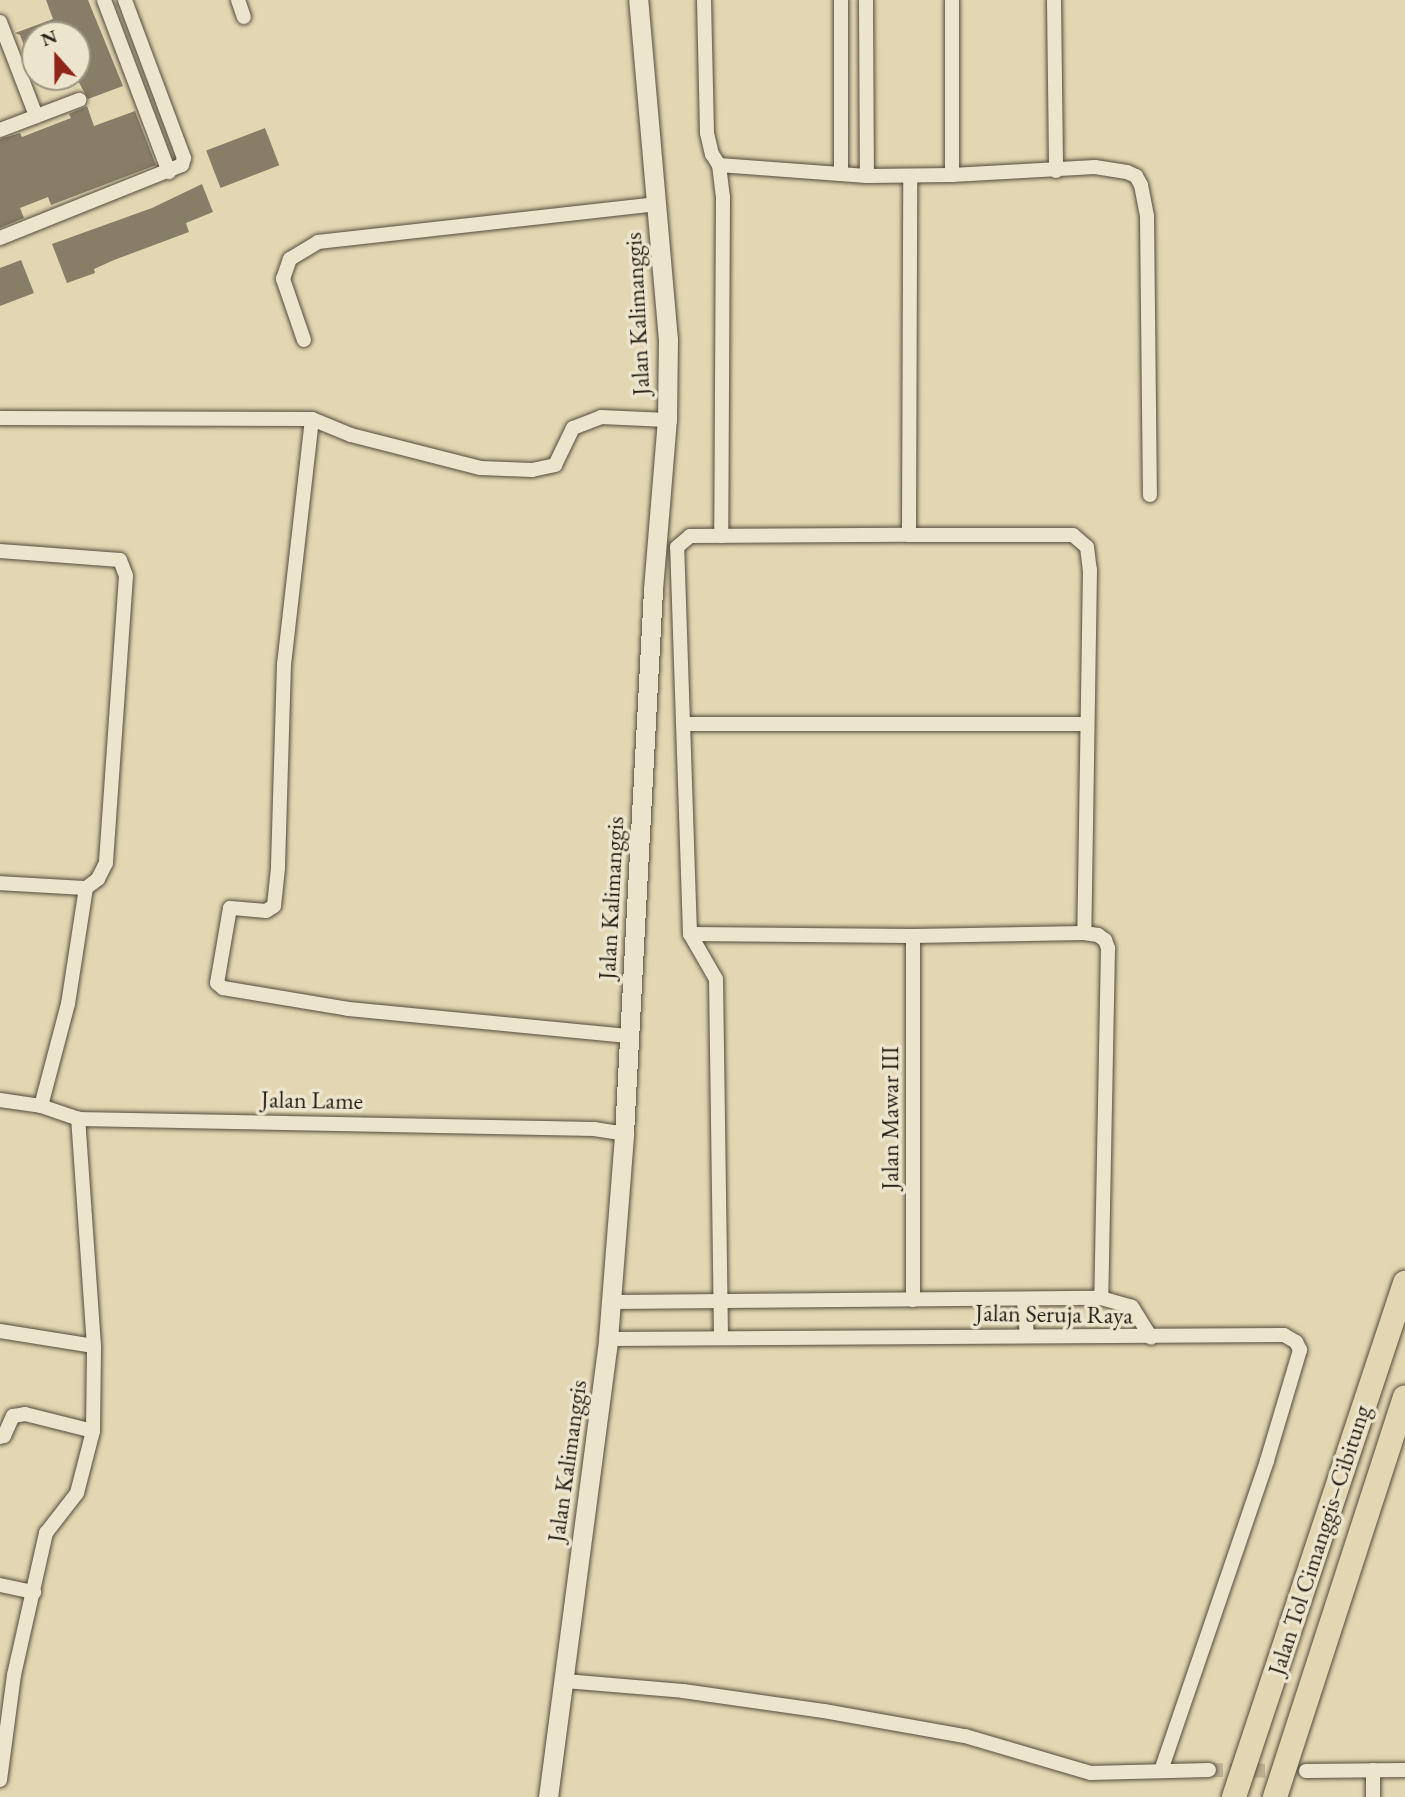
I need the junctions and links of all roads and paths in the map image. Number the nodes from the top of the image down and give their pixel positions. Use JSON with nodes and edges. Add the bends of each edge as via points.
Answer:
{"nodes":[{"id":1,"x":104,"y":0,"type":"edge"},
{"id":2,"x":125,"y":0,"type":"edge"},
{"id":3,"x":238,"y":0,"type":"edge"},
{"id":4,"x":638,"y":0,"type":"edge"},
{"id":5,"x":704,"y":0,"type":"edge"},
{"id":6,"x":841,"y":0,"type":"edge"},
{"id":7,"x":866,"y":0,"type":"edge"},
{"id":8,"x":952,"y":0,"type":"edge"},
{"id":9,"x":1055,"y":0,"type":"edge"},
{"id":10,"x":244,"y":17,"type":"dead end"},
{"id":11,"x":0,"y":22,"type":"edge"},
{"id":12,"x":79,"y":100,"type":"dead end"},
{"id":13,"x":36,"y":116,"type":"junction"},
{"id":14,"x":0,"y":130,"type":"edge"},
{"id":15,"x":719,"y":165,"type":"junction"},
{"id":16,"x":1056,"y":171,"type":"junction"},
{"id":17,"x":169,"y":172,"type":"junction"},
{"id":18,"x":841,"y":174,"type":"junction"},
{"id":19,"x":867,"y":176,"type":"junction"},
{"id":20,"x":909,"y":176,"type":"junction"},
{"id":21,"x":952,"y":176,"type":"junction"},
{"id":22,"x":655,"y":204,"type":"junction"},
{"id":23,"x":0,"y":238,"type":"edge"},
{"id":24,"x":304,"y":340,"type":"dead end"},
{"id":25,"x":0,"y":418,"type":"edge"},
{"id":26,"x":312,"y":419,"type":"junction"},
{"id":27,"x":667,"y":420,"type":"junction"},
{"id":28,"x":1150,"y":495,"type":"dead end"},
{"id":29,"x":909,"y":535,"type":"junction"},
{"id":30,"x":722,"y":536,"type":"junction"},
{"id":31,"x":0,"y":551,"type":"edge"},
{"id":32,"x":683,"y":723,"type":"junction"},
{"id":33,"x":1085,"y":724,"type":"junction"},
{"id":34,"x":0,"y":883,"type":"edge"},
{"id":35,"x":86,"y":888,"type":"junction"},
{"id":36,"x":1084,"y":933,"type":"junction"},
{"id":37,"x":690,"y":934,"type":"junction"},
{"id":38,"x":913,"y":936,"type":"junction"},
{"id":39,"x":629,"y":1036,"type":"junction"},
{"id":40,"x":0,"y":1100,"type":"edge"},
{"id":41,"x":41,"y":1106,"type":"junction"},
{"id":42,"x":78,"y":1119,"type":"junction"},
{"id":43,"x":624,"y":1134,"type":"junction"},
{"id":44,"x":1405,"y":1283,"type":"edge"},
{"id":45,"x":1101,"y":1298,"type":"junction"},
{"id":46,"x":914,"y":1300,"type":"junction"},
{"id":47,"x":1024,"y":1301,"type":"junction"},
{"id":48,"x":611,"y":1302,"type":"junction"},
{"id":49,"x":722,"y":1302,"type":"junction"},
{"id":50,"x":0,"y":1331,"type":"edge"},
{"id":51,"x":722,"y":1336,"type":"junction"},
{"id":52,"x":1027,"y":1336,"type":"junction"},
{"id":53,"x":1151,"y":1338,"type":"junction"},
{"id":54,"x":608,"y":1339,"type":"junction"},
{"id":55,"x":94,"y":1346,"type":"junction"},
{"id":56,"x":1405,"y":1398,"type":"edge"},
{"id":57,"x":93,"y":1431,"type":"junction"},
{"id":58,"x":0,"y":1437,"type":"edge"},
{"id":59,"x":0,"y":1585,"type":"edge"},
{"id":60,"x":34,"y":1592,"type":"junction"},
{"id":61,"x":565,"y":1681,"type":"junction"},
{"id":62,"x":1161,"y":1770,"type":"junction"},
{"id":63,"x":1209,"y":1770,"type":"tunnel mouth"},
{"id":64,"x":1373,"y":1770,"type":"junction"},
{"id":65,"x":1405,"y":1770,"type":"edge"},
{"id":66,"x":1307,"y":1771,"type":"tunnel mouth"},
{"id":67,"x":0,"y":1780,"type":"edge"},
{"id":68,"x":548,"y":1797,"type":"edge"},
{"id":69,"x":1234,"y":1797,"type":"edge"},
{"id":70,"x":1275,"y":1797,"type":"edge"},
{"id":71,"x":1373,"y":1797,"type":"edge"}],
"edges":[{"from":1,"to":17,"type":"street"},
{"from":2,"to":17,"type":"street","via":[[184,158],[182,165]]},
{"from":3,"to":10,"type":"street"},
{"from":4,"to":22,"type":"main road","name":"Jalan Kalimanggis"},
{"from":5,"to":15,"type":"street","via":[[706,133]]},
{"from":6,"to":18,"type":"street"},
{"from":7,"to":19,"type":"street"},
{"from":8,"to":21,"type":"street"},
{"from":9,"to":16,"type":"street"},
{"from":11,"to":13,"type":"street"},
{"from":12,"to":13,"type":"street"},
{"from":13,"to":14,"type":"street"},
{"from":15,"to":18,"type":"street"},
{"from":15,"to":30,"type":"street","via":[[723,197]]},
{"from":16,"to":21,"type":"street"},
{"from":16,"to":28,"type":"street","via":[[1095,167],[1128,172],[1142,185],[1147,216]]},
{"from":17,"to":23,"type":"street"},
{"from":18,"to":19,"type":"street"},
{"from":19,"to":20,"type":"street"},
{"from":20,"to":21,"type":"street"},
{"from":20,"to":29,"type":"street"},
{"from":22,"to":24,"type":"street","via":[[318,242],[290,259],[283,279]]},
{"from":22,"to":27,"type":"main road","name":"Jalan Kalimanggis","via":[[668,340]]},
{"from":25,"to":26,"type":"street"},
{"from":26,"to":27,"type":"street","via":[[351,435],[480,468],[532,470],[555,465],[573,428],[601,417]]},
{"from":26,"to":39,"type":"street","via":[[284,664],[274,906],[266,911],[230,908],[217,983],[223,988],[348,1009]]},
{"from":27,"to":39,"type":"main road","name":"Jalan Kalimanggis","via":[[653,589]]},
{"from":29,"to":30,"type":"street"},
{"from":29,"to":33,"type":"street","via":[[1073,535],[1087,547]]},
{"from":30,"to":32,"type":"street","via":[[690,536],[677,547]]},
{"from":31,"to":35,"type":"street","via":[[120,561],[127,576],[106,863],[98,879]]},
{"from":32,"to":33,"type":"street"},
{"from":32,"to":37,"type":"street"},
{"from":33,"to":36,"type":"street"},
{"from":34,"to":35,"type":"street"},
{"from":35,"to":41,"type":"street","via":[[68,1004]]},
{"from":36,"to":38,"type":"street"},
{"from":36,"to":45,"type":"street","via":[[1098,935],[1108,948]]},
{"from":37,"to":38,"type":"street"},
{"from":37,"to":49,"type":"street","via":[[716,979]]},
{"from":38,"to":46,"type":"street","name":"Jalan Mawar III"},
{"from":39,"to":43,"type":"main road","name":"Jalan Kalimanggis"},
{"from":40,"to":41,"type":"street","name":"Jalan Lame"},
{"from":41,"to":42,"type":"street","name":"Jalan Lame"},
{"from":42,"to":43,"type":"street","name":"Jalan Lame","via":[[594,1129]]},
{"from":42,"to":55,"type":"street"},
{"from":43,"to":48,"type":"main road","name":"Jalan Kalimanggis"},
{"from":44,"to":69,"type":"highway","name":"Jalan Tol Cimanggis–Cibitung"},
{"from":45,"to":47,"type":"street","name":"Jalan Seruja Raya"},
{"from":45,"to":53,"type":"street","name":"Jalan Seruja Raya","via":[[1132,1307]]},
{"from":46,"to":47,"type":"street","name":"Jalan Seruja Raya"},
{"from":46,"to":49,"type":"street","name":"Jalan Seruja Raya"},
{"from":47,"to":52,"type":"street"},
{"from":48,"to":49,"type":"street","name":"Jalan Seruja Raya"},
{"from":48,"to":54,"type":"main road","name":"Jalan Kalimanggis"},
{"from":49,"to":51,"type":"street"},
{"from":50,"to":55,"type":"street"},
{"from":51,"to":52,"type":"street","name":"Jalan Seruja Raya"},
{"from":51,"to":54,"type":"street","name":"Jalan Seruja Raya"},
{"from":52,"to":53,"type":"street","name":"Jalan Seruja Raya"},
{"from":53,"to":62,"type":"street","via":[[1284,1335],[1300,1350],[1267,1461]]},
{"from":54,"to":61,"type":"main road","name":"Jalan Kalimanggis"},
{"from":55,"to":57,"type":"street"},
{"from":56,"to":70,"type":"highway","name":"Jalan Tol Cimanggis–Cibitung"},
{"from":57,"to":58,"type":"street","via":[[25,1414],[13,1416]]},
{"from":57,"to":60,"type":"street","via":[[77,1493],[46,1533]]},
{"from":59,"to":60,"type":"street"},
{"from":60,"to":67,"type":"street","via":[[13,1675]]},
{"from":61,"to":62,"type":"street","via":[[683,1691],[824,1711],[965,1736],[1091,1773]]},
{"from":61,"to":68,"type":"main road","name":"Jalan Kalimanggis"},
{"from":62,"to":63,"type":"street"},
{"from":64,"to":65,"type":"street"},
{"from":64,"to":66,"type":"street"},
{"from":64,"to":71,"type":"street"}]}
